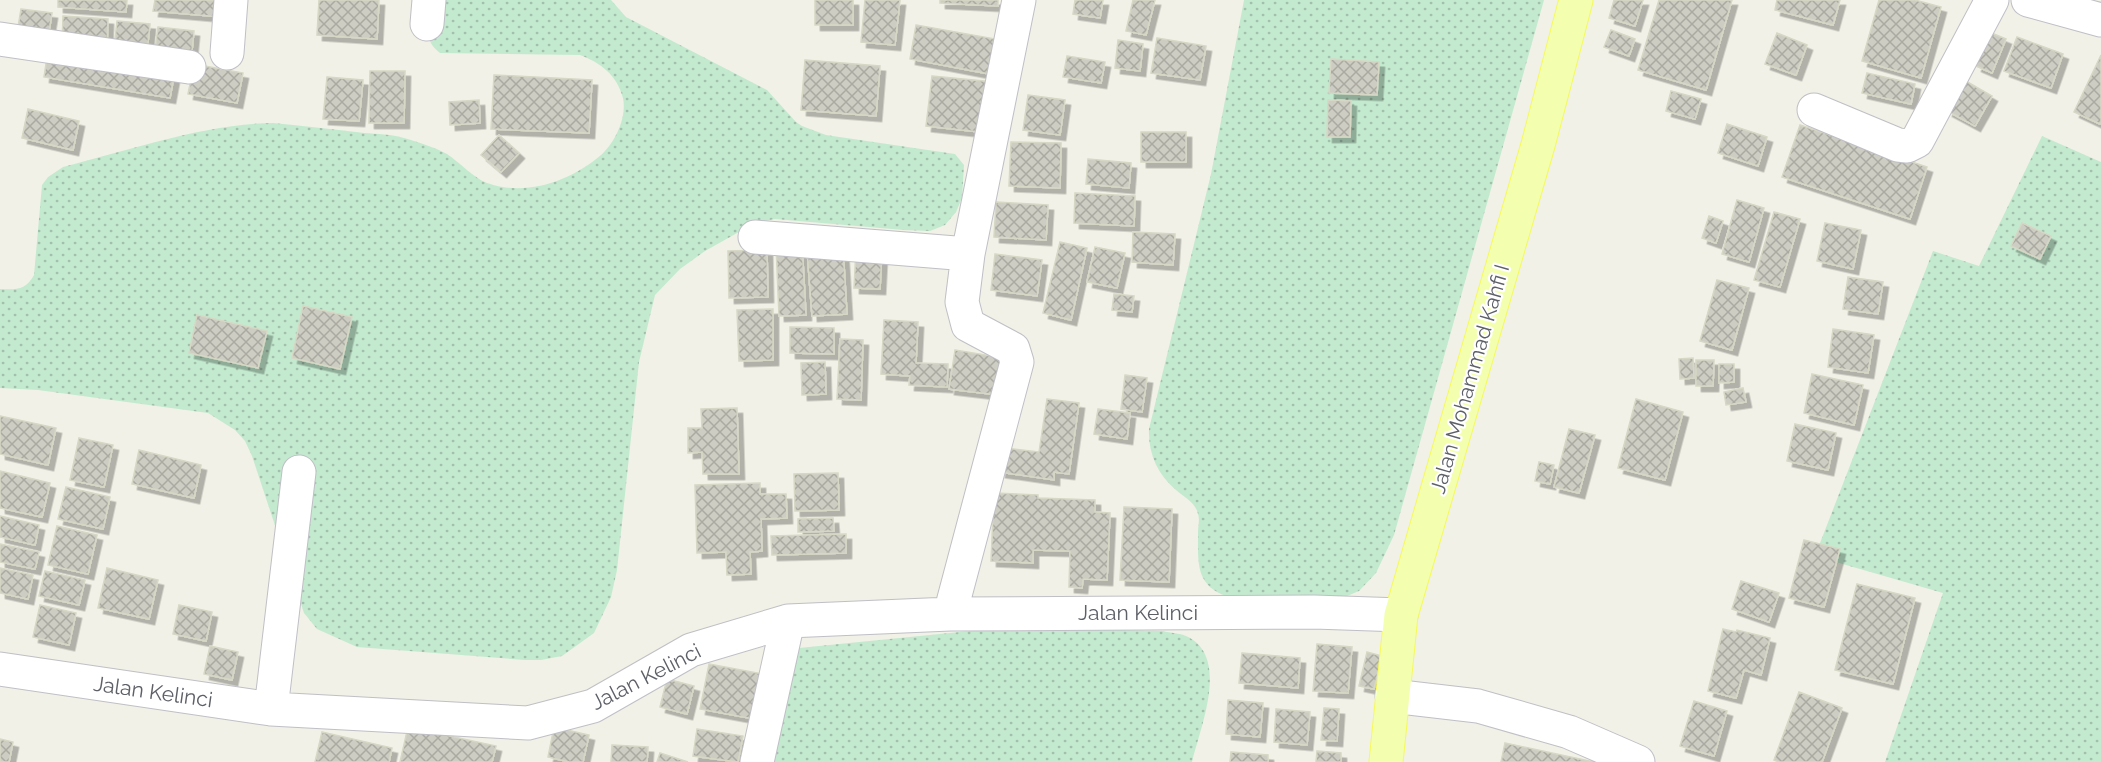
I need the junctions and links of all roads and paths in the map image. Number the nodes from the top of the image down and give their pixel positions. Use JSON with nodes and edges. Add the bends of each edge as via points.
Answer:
{"nodes":[{"id":1,"x":231,"y":0,"type":"edge"},
{"id":2,"x":1019,"y":0,"type":"edge"},
{"id":3,"x":1576,"y":0,"type":"edge"},
{"id":4,"x":1992,"y":0,"type":"edge"},
{"id":5,"x":2028,"y":0,"type":"edge"},
{"id":6,"x":2101,"y":20,"type":"edge"},
{"id":7,"x":0,"y":39,"type":"edge"},
{"id":8,"x":226,"y":53,"type":"dead end"},
{"id":9,"x":189,"y":67,"type":"dead end"},
{"id":10,"x":1814,"y":110,"type":"dead end"},
{"id":11,"x":756,"y":237,"type":"dead end"},
{"id":12,"x":968,"y":254,"type":"junction"},
{"id":13,"x":299,"y":472,"type":"dead end"},
{"id":14,"x":950,"y":614,"type":"junction"},
{"id":15,"x":1401,"y":615,"type":"junction"},
{"id":16,"x":788,"y":621,"type":"junction"},
{"id":17,"x":0,"y":669,"type":"edge"},
{"id":18,"x":1392,"y":696,"type":"junction"},
{"id":19,"x":271,"y":709,"type":"junction"},
{"id":20,"x":757,"y":762,"type":"edge"},
{"id":21,"x":1386,"y":762,"type":"edge"},
{"id":22,"x":1638,"y":762,"type":"edge"}],
"edges":[{"from":1,"to":8,"type":"street"},
{"from":2,"to":12,"type":"street"},
{"from":3,"to":15,"type":"main road","name":"Jalan Mohammad Kahfi I","via":[[1538,145]]},
{"from":4,"to":10,"type":"street","via":[[1917,141],[1898,145]]},
{"from":5,"to":6,"type":"street"},
{"from":7,"to":9,"type":"street"},
{"from":11,"to":12,"type":"street"},
{"from":12,"to":14,"type":"street","via":[[962,302],[968,325],[1013,349],[1017,362]]},
{"from":13,"to":19,"type":"street"},
{"from":14,"to":15,"type":"street","name":"Jalan Kelinci"},
{"from":14,"to":16,"type":"street","name":"Jalan Kelinci"},
{"from":15,"to":18,"type":"main road","name":"Jalan Mohammad Kahfi I"},
{"from":16,"to":19,"type":"street","name":"Jalan Kelinci","via":[[691,650],[593,706],[528,723]]},
{"from":16,"to":20,"type":"street"},
{"from":17,"to":19,"type":"street","name":"Jalan Kelinci"},
{"from":18,"to":21,"type":"main road","name":"Jalan Mohammad Kahfi I"},
{"from":18,"to":22,"type":"street","via":[[1478,706],[1569,732]]}]}
